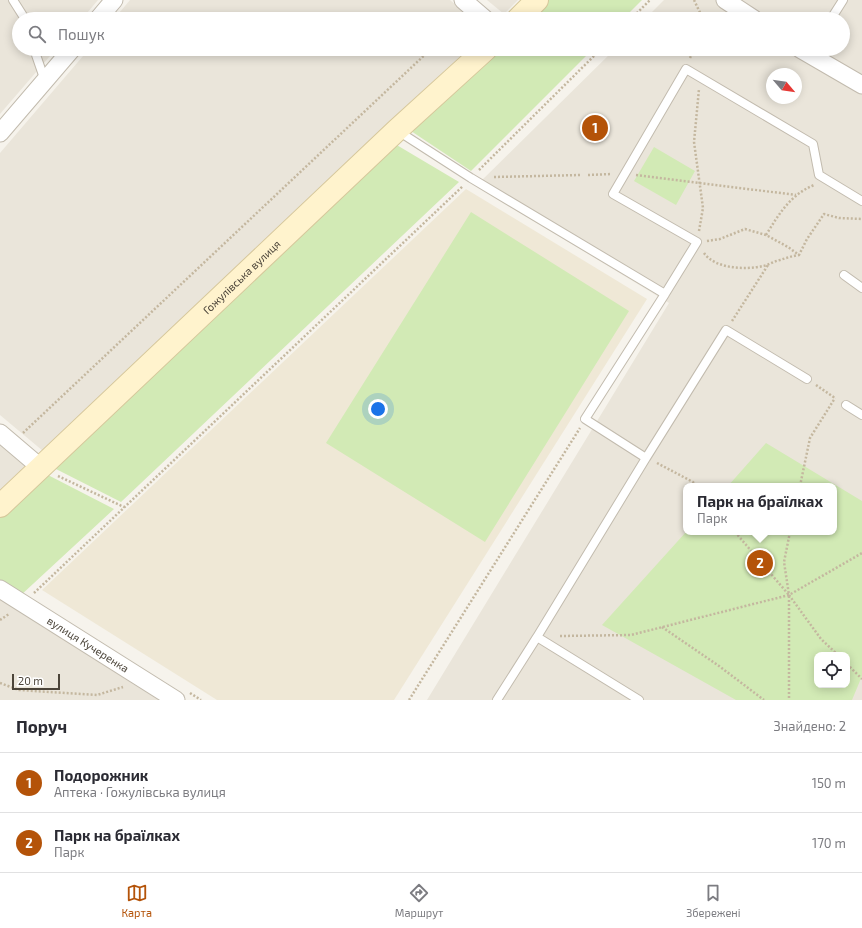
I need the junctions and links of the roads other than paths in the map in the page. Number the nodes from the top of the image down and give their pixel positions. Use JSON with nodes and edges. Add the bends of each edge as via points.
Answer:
{"nodes":[{"id":1,"x":13,"y":0,"type":"edge"},
{"id":2,"x":114,"y":0,"type":"edge"},
{"id":3,"x":463,"y":0,"type":"edge"},
{"id":4,"x":537,"y":0,"type":"edge"},
{"id":5,"x":725,"y":0,"type":"edge"},
{"id":6,"x":843,"y":0,"type":"edge"},
{"id":7,"x":21,"y":12,"type":"edge"},
{"id":8,"x":104,"y":12,"type":"edge"},
{"id":9,"x":477,"y":12,"type":"edge"},
{"id":10,"x":525,"y":12,"type":"edge"},
{"id":11,"x":743,"y":12,"type":"edge"},
{"id":12,"x":835,"y":12,"type":"edge"},
{"id":13,"x":36,"y":56,"type":"edge"},
{"id":14,"x":66,"y":56,"type":"edge"},
{"id":15,"x":478,"y":56,"type":"edge"},
{"id":16,"x":815,"y":56,"type":"edge"},
{"id":17,"x":45,"y":81,"type":"junction"},
{"id":18,"x":862,"y":86,"type":"edge"},
{"id":19,"x":397,"y":130,"type":"junction"},
{"id":20,"x":0,"y":133,"type":"edge"},
{"id":21,"x":862,"y":201,"type":"edge"},
{"id":22,"x":844,"y":275,"type":"dead end"},
{"id":23,"x":862,"y":288,"type":"edge"},
{"id":24,"x":665,"y":294,"type":"junction"},
{"id":25,"x":807,"y":379,"type":"road end"},
{"id":26,"x":846,"y":405,"type":"road end"},
{"id":27,"x":862,"y":415,"type":"edge"},
{"id":28,"x":6,"y":438,"type":"edge"},
{"id":29,"x":646,"y":458,"type":"junction"},
{"id":30,"x":40,"y":467,"type":"junction"},
{"id":31,"x":0,"y":506,"type":"edge"},
{"id":32,"x":0,"y":589,"type":"edge"},
{"id":33,"x":537,"y":637,"type":"junction"},
{"id":34,"x":176,"y":700,"type":"edge"},
{"id":35,"x":497,"y":700,"type":"edge"},
{"id":36,"x":639,"y":700,"type":"edge"}],
"edges":[{"from":1,"to":7,"type":"lane"},
{"from":2,"to":8,"type":"street"},
{"from":3,"to":9,"type":"street"},
{"from":4,"to":10,"type":"street"},
{"from":5,"to":11,"type":"street"},
{"from":6,"to":12,"type":"lane"},
{"from":13,"to":17,"type":"lane"},
{"from":14,"to":17,"type":"street"},
{"from":15,"to":19,"type":"street","name":"Гожулівська вулиця"},
{"from":16,"to":18,"type":"street"},
{"from":17,"to":20,"type":"street"},
{"from":19,"to":24,"type":"lane","via":[[471,178]]},
{"from":19,"to":30,"type":"street","name":"Гожулівська вулиця"},
{"from":21,"to":24,"type":"lane","via":[[819,175],[813,144],[686,69],[613,194],[697,242]]},
{"from":22,"to":23,"type":"lane"},
{"from":24,"to":29,"type":"lane","via":[[585,419]]},
{"from":25,"to":29,"type":"lane","via":[[726,330]]},
{"from":26,"to":27,"type":"lane"},
{"from":28,"to":30,"type":"street"},
{"from":29,"to":33,"type":"lane"},
{"from":30,"to":31,"type":"street","name":"Гожулівська вулиця"},
{"from":32,"to":34,"type":"street","name":"вулиця Кучеренка"},
{"from":33,"to":35,"type":"lane"},
{"from":33,"to":36,"type":"lane"}]}
